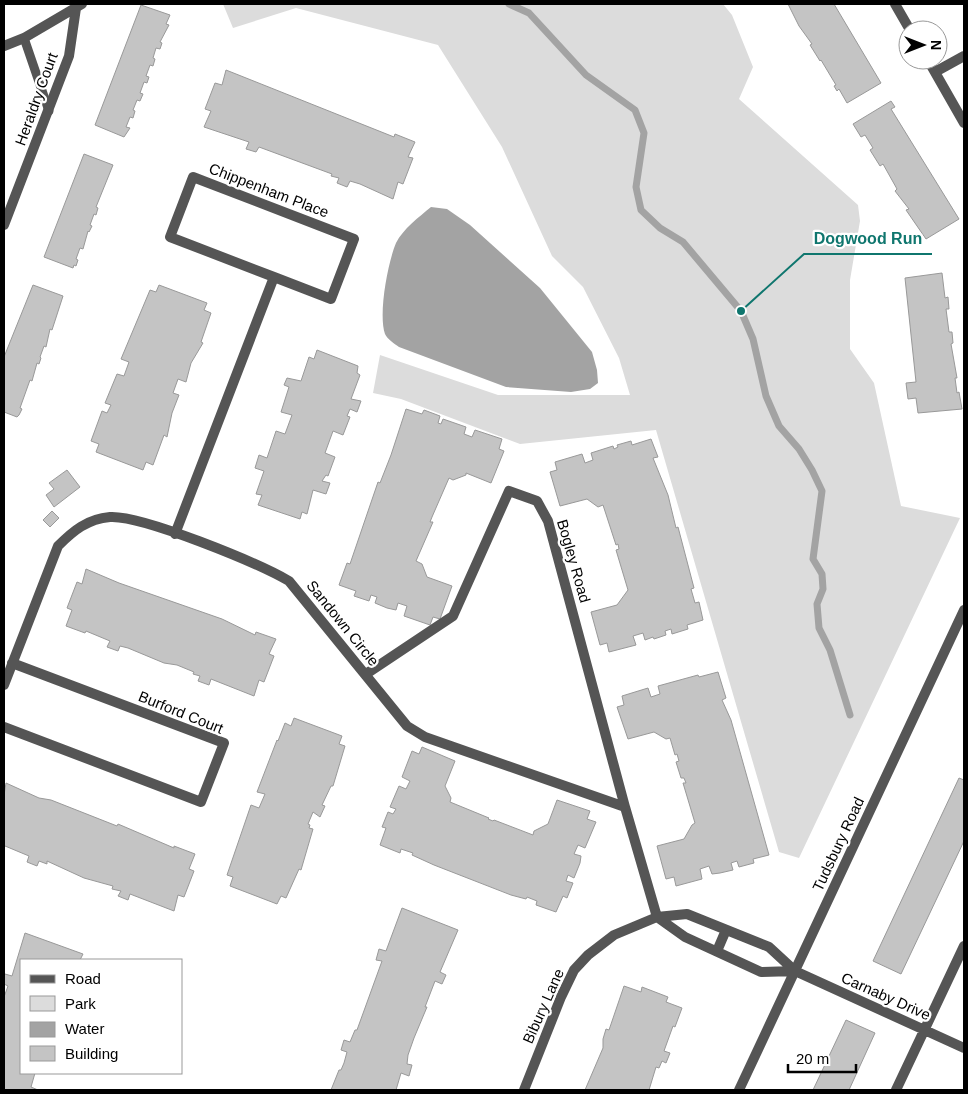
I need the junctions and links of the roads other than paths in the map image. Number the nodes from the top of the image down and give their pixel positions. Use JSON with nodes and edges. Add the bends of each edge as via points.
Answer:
{"nodes":[{"id":1,"x":895,"y":4,"type":"edge"},
{"id":2,"x":79,"y":6,"type":"edge"},
{"id":3,"x":904,"y":20,"type":"edge"},
{"id":4,"x":24,"y":38,"type":"junction"},
{"id":5,"x":4,"y":46,"type":"edge"},
{"id":6,"x":964,"y":56,"type":"edge"},
{"id":7,"x":935,"y":72,"type":"joint"},
{"id":8,"x":49,"y":111,"type":"junction"},
{"id":9,"x":964,"y":123,"type":"edge"},
{"id":10,"x":4,"y":225,"type":"edge"},
{"id":11,"x":274,"y":277,"type":"junction"},
{"id":12,"x":175,"y":534,"type":"junction"},
{"id":13,"x":964,"y":610,"type":"edge"},
{"id":14,"x":12,"y":663,"type":"junction"},
{"id":15,"x":366,"y":674,"type":"junction"},
{"id":16,"x":4,"y":685,"type":"edge"},
{"id":17,"x":4,"y":727,"type":"edge"},
{"id":18,"x":625,"y":807,"type":"junction"},
{"id":19,"x":657,"y":917,"type":"junction"},
{"id":20,"x":726,"y":930,"type":"junction"},
{"id":21,"x":964,"y":946,"type":"edge"},
{"id":22,"x":717,"y":951,"type":"junction"},
{"id":23,"x":795,"y":971,"type":"junction"},
{"id":24,"x":924,"y":1030,"type":"junction"},
{"id":25,"x":964,"y":1048,"type":"edge"},
{"id":26,"x":524,"y":1090,"type":"edge"},
{"id":27,"x":739,"y":1090,"type":"edge"},
{"id":28,"x":896,"y":1090,"type":"edge"}],
"edges":[{"from":1,"to":3,"type":"street"},
{"from":2,"to":4,"type":"street"},
{"from":2,"to":8,"type":"street","name":"Heraldry Court","via":[[69,56]]},
{"from":4,"to":5,"type":"street"},
{"from":4,"to":8,"type":"lane"},
{"from":6,"to":7,"type":"street"},
{"from":7,"to":9,"type":"street"},
{"from":8,"to":10,"type":"street","name":"Heraldry Court"},
{"from":11,"to":11,"type":"street","name":"Chippenham Place","via":[[330,299],[354,239],[193,177],[170,237]]},
{"from":11,"to":12,"type":"street"},
{"from":12,"to":14,"type":"street","name":"Sandown Circle","via":[[133,520],[110,517],[74,529],[58,546]]},
{"from":12,"to":15,"type":"street","name":"Sandown Circle","via":[[289,581]]},
{"from":13,"to":23,"type":"street","name":"Tudsbury Road"},
{"from":14,"to":16,"type":"street","name":"Sandown Circle"},
{"from":14,"to":17,"type":"street","name":"Burford Court","via":[[224,743],[201,802]]},
{"from":15,"to":18,"type":"street","name":"Sandown Circle","via":[[407,726],[425,737]]},
{"from":15,"to":18,"type":"street","name":"Bogley Road","via":[[453,616],[509,491],[537,501],[548,521]]},
{"from":18,"to":19,"type":"street"},
{"from":19,"to":20,"type":"street","via":[[687,914]]},
{"from":19,"to":22,"type":"street","via":[[685,937]]},
{"from":19,"to":26,"type":"street","name":"Bibury Lane","via":[[614,935],[574,970],[560,997]]},
{"from":20,"to":22,"type":"street"},
{"from":20,"to":23,"type":"street","via":[[768,947]]},
{"from":21,"to":24,"type":"street"},
{"from":22,"to":23,"type":"street","via":[[762,972]]},
{"from":23,"to":24,"type":"street","name":"Carnaby Drive"},
{"from":23,"to":27,"type":"street","name":"Tudsbury Road"},
{"from":24,"to":25,"type":"street","name":"Carnaby Drive"},
{"from":24,"to":28,"type":"street"}]}
